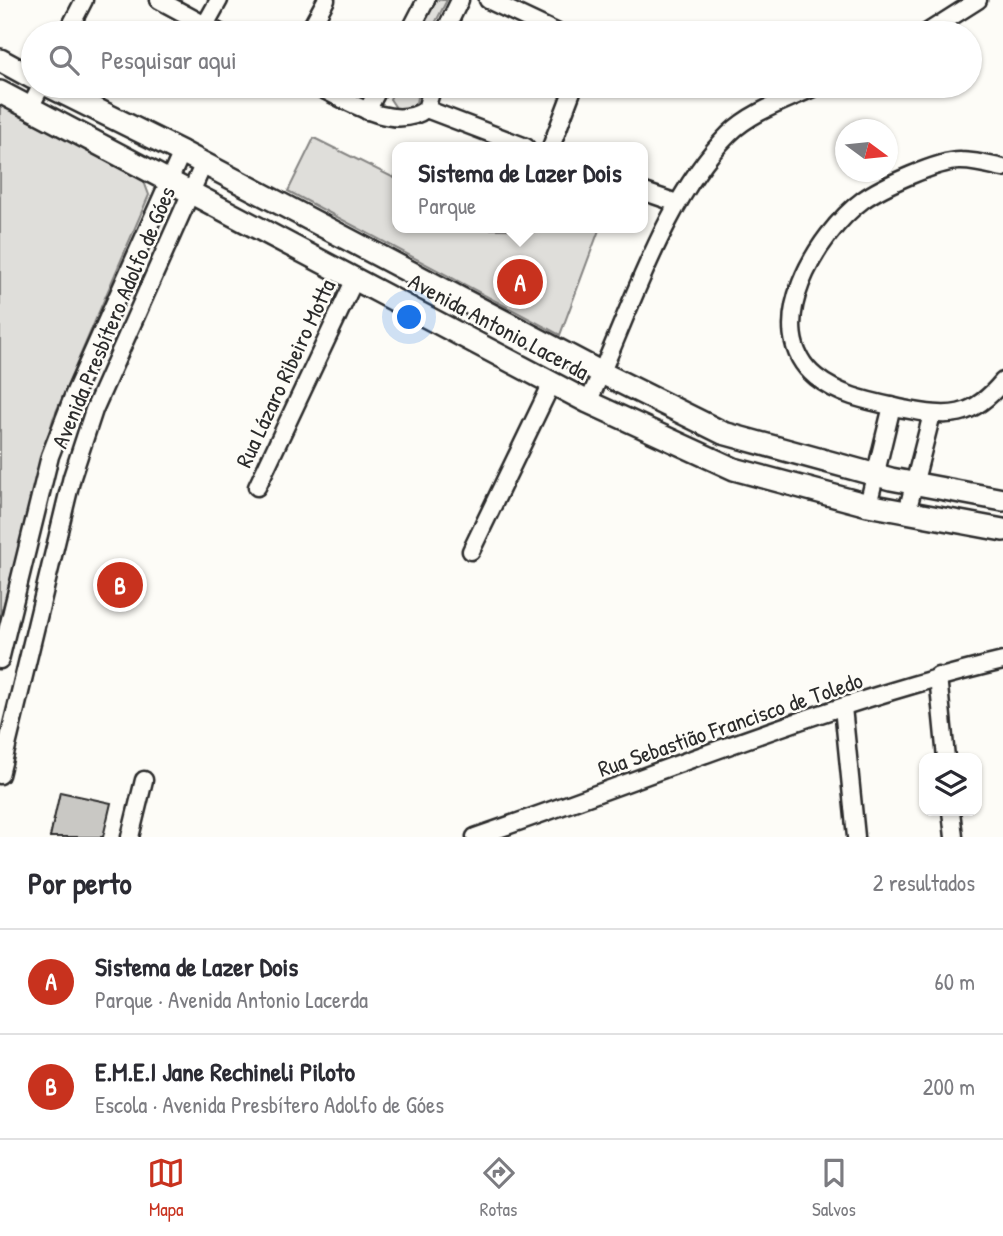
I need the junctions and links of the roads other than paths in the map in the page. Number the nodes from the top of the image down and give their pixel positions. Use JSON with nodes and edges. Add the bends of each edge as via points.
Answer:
{"nodes":[{"id":1,"x":84,"y":0,"type":"edge"},
{"id":2,"x":159,"y":0,"type":"edge"},
{"id":3,"x":219,"y":0,"type":"edge"},
{"id":4,"x":326,"y":0,"type":"edge"},
{"id":5,"x":426,"y":0,"type":"edge"},
{"id":6,"x":460,"y":0,"type":"edge"},
{"id":7,"x":488,"y":0,"type":"edge"},
{"id":8,"x":978,"y":0,"type":"edge"},
{"id":9,"x":73,"y":21,"type":"edge"},
{"id":10,"x":197,"y":21,"type":"edge"},
{"id":11,"x":214,"y":21,"type":"edge"},
{"id":12,"x":315,"y":21,"type":"edge"},
{"id":13,"x":415,"y":21,"type":"edge"},
{"id":14,"x":450,"y":21,"type":"edge"},
{"id":15,"x":533,"y":21,"type":"edge"},
{"id":16,"x":945,"y":21,"type":"edge"},
{"id":17,"x":0,"y":60,"type":"edge"},
{"id":18,"x":21,"y":71,"type":"edge"},
{"id":19,"x":0,"y":92,"type":"edge"},
{"id":20,"x":35,"y":98,"type":"edge"},
{"id":21,"x":73,"y":98,"type":"edge"},
{"id":22,"x":340,"y":98,"type":"edge"},
{"id":23,"x":374,"y":98,"type":"edge"},
{"id":24,"x":428,"y":98,"type":"edge"},
{"id":25,"x":569,"y":98,"type":"edge"},
{"id":26,"x":792,"y":98,"type":"edge"},
{"id":27,"x":30,"y":108,"type":"junction"},
{"id":28,"x":367,"y":111,"type":"junction"},
{"id":29,"x":423,"y":112,"type":"junction"},
{"id":30,"x":511,"y":142,"type":"edge"},
{"id":31,"x":553,"y":142,"type":"edge"},
{"id":32,"x":182,"y":152,"type":"junction"},
{"id":33,"x":204,"y":163,"type":"junction"},
{"id":34,"x":1003,"y":168,"type":"edge"},
{"id":35,"x":168,"y":181,"type":"junction"},
{"id":36,"x":190,"y":192,"type":"junction"},
{"id":37,"x":648,"y":193,"type":"edge"},
{"id":38,"x":677,"y":203,"type":"junction"},
{"id":39,"x":355,"y":279,"type":"junction"},
{"id":40,"x":602,"y":373,"type":"junction"},
{"id":41,"x":1003,"y":381,"type":"edge"},
{"id":42,"x":552,"y":383,"type":"junction"},
{"id":43,"x":588,"y":402,"type":"junction"},
{"id":44,"x":892,"y":406,"type":"junction"},
{"id":45,"x":932,"y":414,"type":"junction"},
{"id":46,"x":875,"y":475,"type":"junction"},
{"id":47,"x":914,"y":484,"type":"junction"},
{"id":48,"x":257,"y":487,"type":"dead end"},
{"id":49,"x":1003,"y":499,"type":"edge"},
{"id":50,"x":868,"y":505,"type":"junction"},
{"id":51,"x":906,"y":512,"type":"junction"},
{"id":52,"x":1003,"y":530,"type":"edge"},
{"id":53,"x":471,"y":551,"type":"dead end"},
{"id":54,"x":0,"y":660,"type":"edge"},
{"id":55,"x":1003,"y":661,"type":"edge"},
{"id":56,"x":938,"y":677,"type":"junction"},
{"id":57,"x":844,"y":708,"type":"junction"},
{"id":58,"x":946,"y":753,"type":"edge"},
{"id":59,"x":0,"y":775,"type":"edge"},
{"id":60,"x":144,"y":780,"type":"dead end"},
{"id":61,"x":952,"y":816,"type":"edge"},
{"id":62,"x":130,"y":837,"type":"edge"},
{"id":63,"x":475,"y":837,"type":"edge"},
{"id":64,"x":856,"y":837,"type":"edge"},
{"id":65,"x":954,"y":837,"type":"edge"}],
"edges":[{"from":1,"to":9,"type":"street"},
{"from":2,"to":10,"type":"street"},
{"from":3,"to":11,"type":"street"},
{"from":4,"to":12,"type":"street"},
{"from":5,"to":13,"type":"street"},
{"from":6,"to":14,"type":"street"},
{"from":7,"to":15,"type":"street"},
{"from":8,"to":16,"type":"street"},
{"from":17,"to":18,"type":"main road"},
{"from":19,"to":27,"type":"main road","name":"Avenida Antonio Lacerda"},
{"from":20,"to":27,"type":"street"},
{"from":21,"to":32,"type":"main road","name":"Avenida Antonio Lacerda"},
{"from":22,"to":28,"type":"street"},
{"from":23,"to":28,"type":"street"},
{"from":24,"to":29,"type":"street"},
{"from":25,"to":31,"type":"street"},
{"from":26,"to":38,"type":"street","via":[[730,133]]},
{"from":27,"to":35,"type":"main road","name":"Avenida Antonio Lacerda"},
{"from":28,"to":29,"type":"street","via":[[402,118]]},
{"from":29,"to":30,"type":"street"},
{"from":32,"to":33,"type":"main road","name":"Avenida Antonio Lacerda"},
{"from":32,"to":35,"type":"street","name":"Avenida Presbítero Adolfo de Góes"},
{"from":33,"to":36,"type":"street","name":"Avenida Presbítero Adolfo de Góes"},
{"from":33,"to":40,"type":"main road","name":"Avenida Antonio Lacerda"},
{"from":34,"to":44,"type":"street","via":[[959,160],[926,169],[864,199],[830,232],[794,298],[792,339],[798,356],[814,376],[842,394]]},
{"from":35,"to":36,"type":"main road","name":"Avenida Antonio Lacerda"},
{"from":35,"to":54,"type":"street","name":"Avenida Presbítero Adolfo de Góes","via":[[50,456]]},
{"from":36,"to":39,"type":"main road","name":"Avenida Antonio Lacerda"},
{"from":36,"to":59,"type":"street","name":"Avenida Presbítero Adolfo de Góes","via":[[94,410],[72,477]]},
{"from":37,"to":38,"type":"street"},
{"from":38,"to":40,"type":"street"},
{"from":39,"to":42,"type":"main road","name":"Avenida Antonio Lacerda"},
{"from":39,"to":48,"type":"street","name":"Rua Lázaro Ribeiro Motta"},
{"from":40,"to":43,"type":"street"},
{"from":40,"to":46,"type":"main road","name":"Avenida Antonio Lacerda","via":[[723,433]]},
{"from":41,"to":45,"type":"street","via":[[989,398],[962,415]]},
{"from":42,"to":43,"type":"main road","name":"Avenida Antonio Lacerda"},
{"from":42,"to":53,"type":"street"},
{"from":43,"to":50,"type":"main road","name":"Avenida Antonio Lacerda","via":[[734,469]]},
{"from":44,"to":45,"type":"street"},
{"from":44,"to":46,"type":"street"},
{"from":45,"to":47,"type":"street"},
{"from":46,"to":47,"type":"main road","name":"Avenida Antonio Lacerda"},
{"from":46,"to":50,"type":"street"},
{"from":47,"to":49,"type":"main road","name":"Avenida Antonio Lacerda"},
{"from":47,"to":51,"type":"street"},
{"from":50,"to":51,"type":"main road","name":"Avenida Antonio Lacerda"},
{"from":51,"to":52,"type":"main road","name":"Avenida Antonio Lacerda"},
{"from":55,"to":56,"type":"street","name":"Rua Sebastião Francisco de Toledo"},
{"from":56,"to":57,"type":"street","name":"Rua Sebastião Francisco de Toledo"},
{"from":56,"to":58,"type":"street"},
{"from":57,"to":63,"type":"street","name":"Rua Sebastião Francisco de Toledo"},
{"from":57,"to":64,"type":"street"},
{"from":60,"to":62,"type":"street"},
{"from":61,"to":65,"type":"street"}]}
